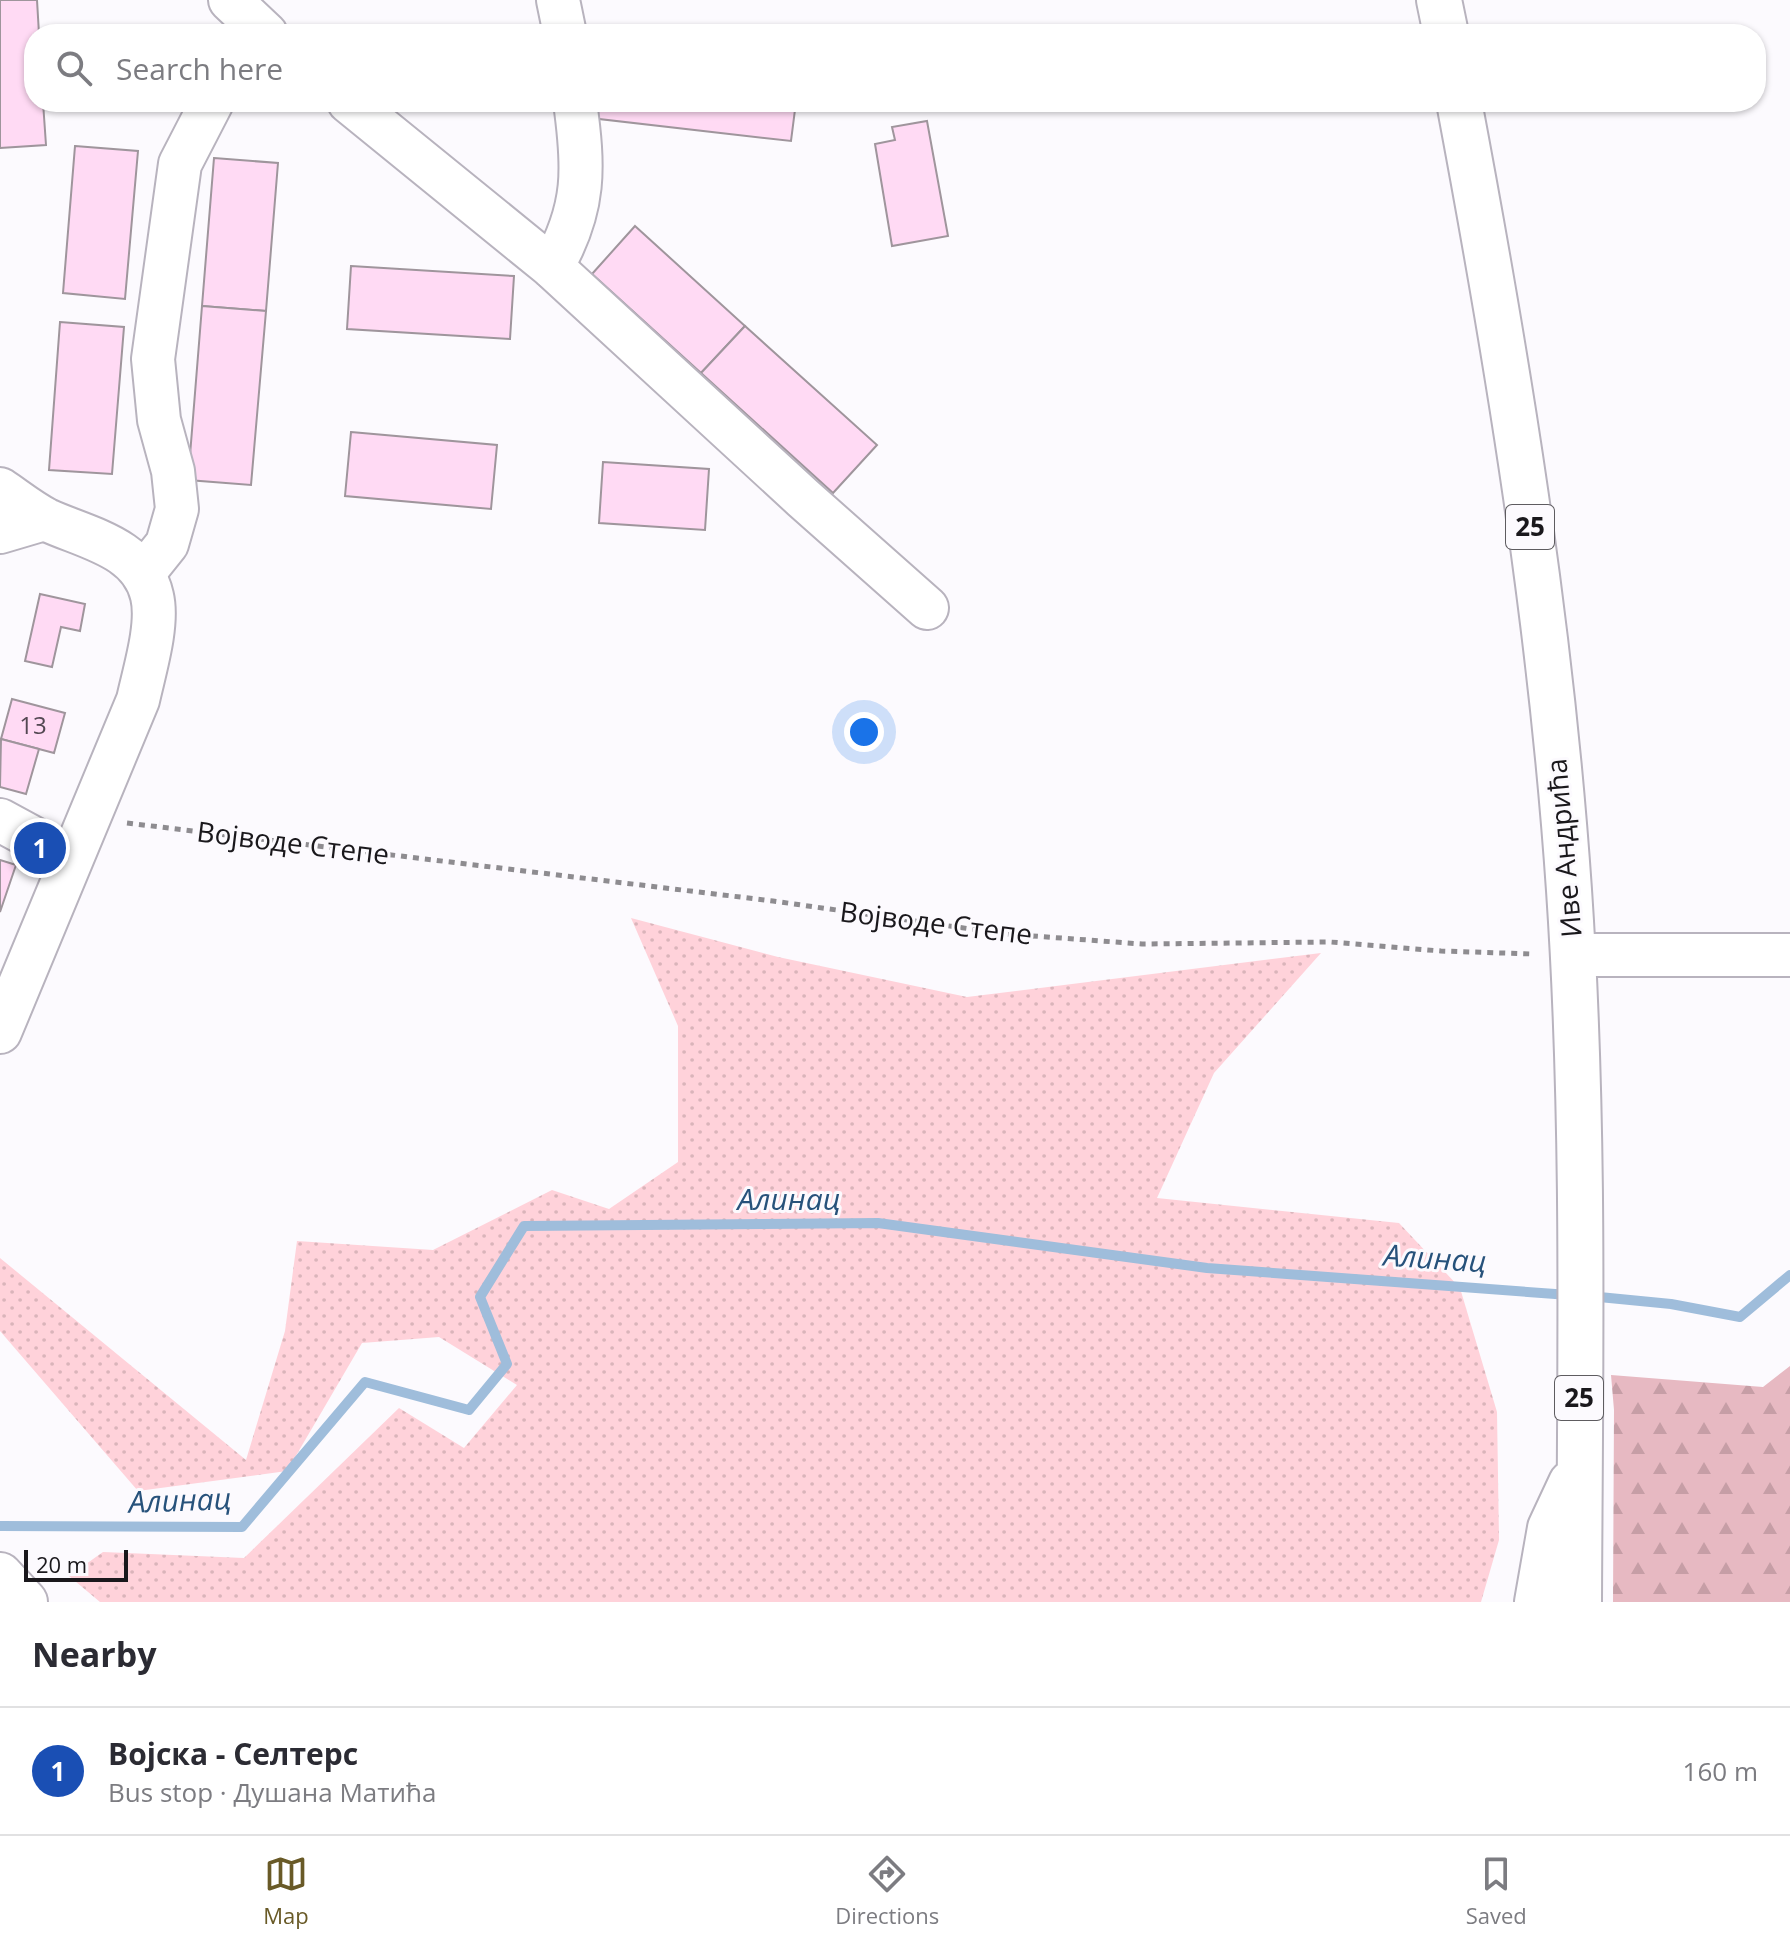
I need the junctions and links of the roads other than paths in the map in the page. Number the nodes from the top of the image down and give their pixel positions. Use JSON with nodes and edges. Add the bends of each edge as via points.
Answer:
{"nodes":[{"id":1,"x":230,"y":0,"type":"edge"},
{"id":2,"x":558,"y":0,"type":"edge"},
{"id":3,"x":1439,"y":0,"type":"edge"},
{"id":4,"x":255,"y":24,"type":"edge"},
{"id":5,"x":563,"y":24,"type":"edge"},
{"id":6,"x":1444,"y":24,"type":"edge"},
{"id":7,"x":207,"y":112,"type":"edge"},
{"id":8,"x":361,"y":112,"type":"edge"},
{"id":9,"x":576,"y":112,"type":"edge"},
{"id":10,"x":1461,"y":112,"type":"edge"},
{"id":11,"x":552,"y":267,"type":"junction"},
{"id":12,"x":0,"y":489,"type":"edge"},
{"id":13,"x":44,"y":519,"type":"junction"},
{"id":14,"x":0,"y":532,"type":"edge"},
{"id":15,"x":143,"y":574,"type":"junction"},
{"id":16,"x":927,"y":608,"type":"dead end"},
{"id":17,"x":0,"y":820,"type":"edge"},
{"id":18,"x":70,"y":858,"type":"junction"},
{"id":19,"x":1573,"y":955,"type":"junction"},
{"id":20,"x":1790,"y":955,"type":"edge"},
{"id":21,"x":0,"y":1032,"type":"edge"},
{"id":22,"x":1579,"y":1472,"type":"junction"},
{"id":23,"x":0,"y":1575,"type":"edge"},
{"id":24,"x":25,"y":1602,"type":"edge"},
{"id":25,"x":1537,"y":1602,"type":"edge"},
{"id":26,"x":1579,"y":1602,"type":"edge"}],
"edges":[{"from":1,"to":4,"type":"street"},
{"from":2,"to":5,"type":"street"},
{"from":3,"to":6,"type":"main road"},
{"from":7,"to":15,"type":"street","via":[[180,164],[153,359],[177,509],[167,544]]},
{"from":8,"to":11,"type":"street"},
{"from":9,"to":11,"type":"street","via":[[582,191],[571,230]]},
{"from":10,"to":19,"type":"main road","name":"Иве Андрића","number":"25","via":[[1490,263],[1534,554]]},
{"from":11,"to":16,"type":"street"},
{"from":12,"to":13,"type":"street"},
{"from":13,"to":14,"type":"street"},
{"from":13,"to":15,"type":"street","via":[[118,548]]},
{"from":15,"to":18,"type":"street","via":[[153,598],[150,647],[138,700]]},
{"from":17,"to":18,"type":"street"},
{"from":18,"to":21,"type":"street"},
{"from":19,"to":20,"type":"street"},
{"from":19,"to":22,"type":"main road","name":"Иве Андрића","number":"25"},
{"from":22,"to":25,"type":"main road","via":[[1553,1520]]},
{"from":22,"to":26,"type":"main road","name":"Иве Андрића","number":"25"},
{"from":23,"to":24,"type":"main road"}]}
